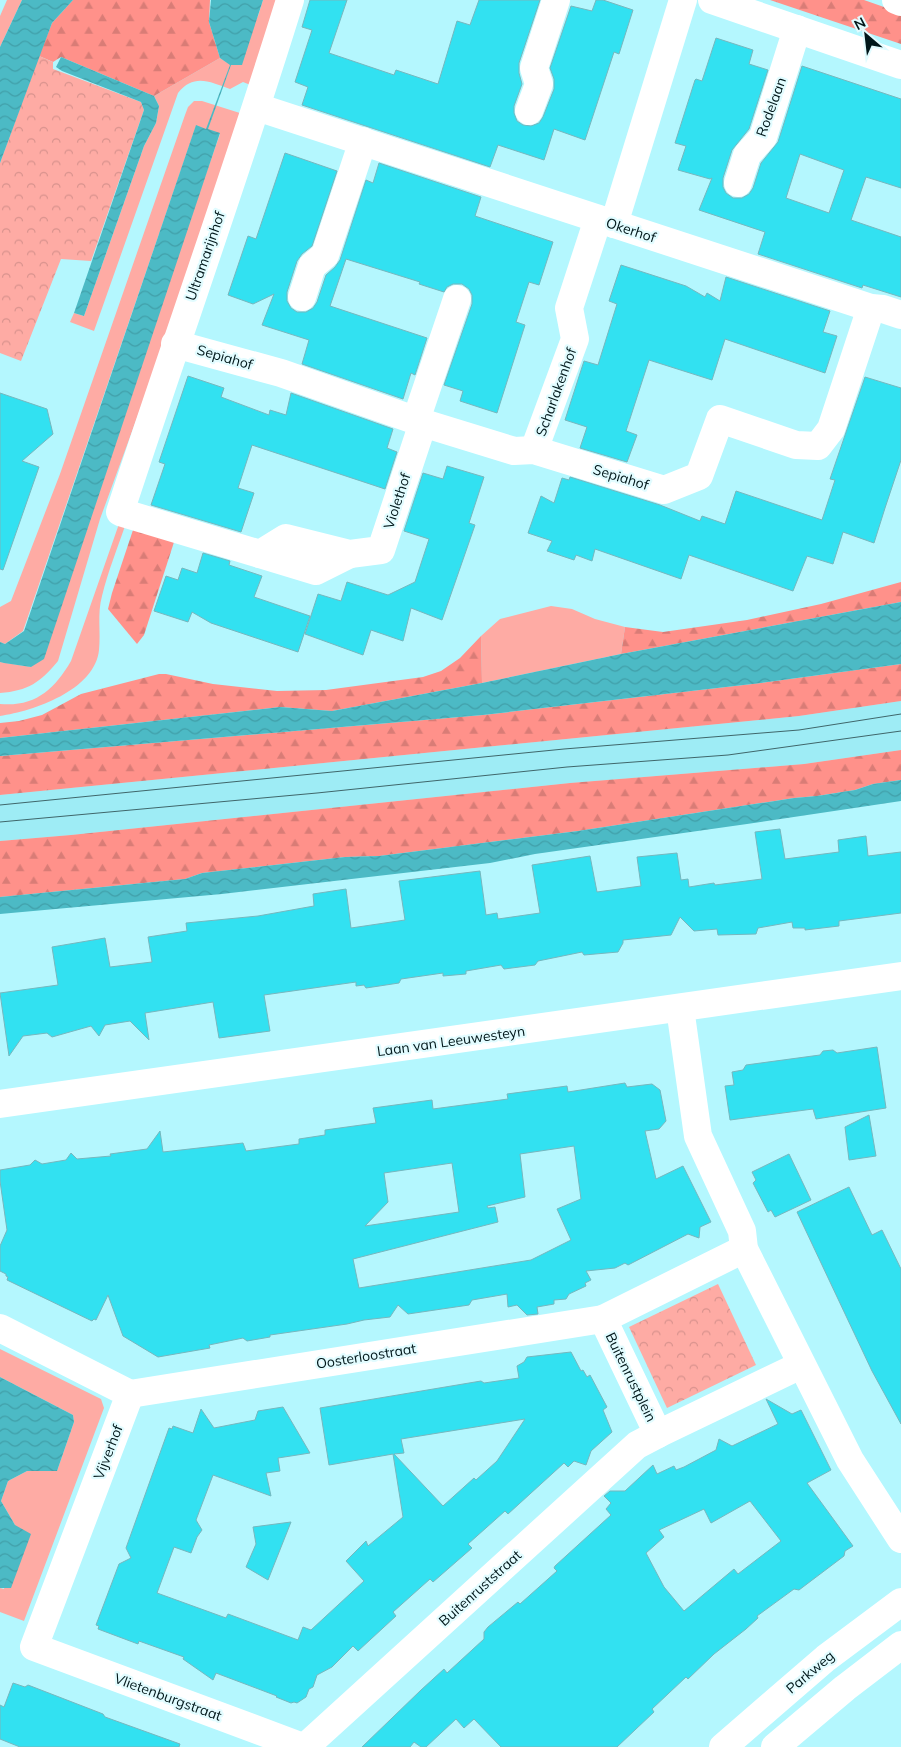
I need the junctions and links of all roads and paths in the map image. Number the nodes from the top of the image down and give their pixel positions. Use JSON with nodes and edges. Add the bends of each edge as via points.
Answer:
{"nodes":[{"id":1,"x":290,"y":0,"type":"edge"},
{"id":2,"x":556,"y":0,"type":"edge"},
{"id":3,"x":683,"y":0,"type":"edge"},
{"id":4,"x":712,"y":0,"type":"edge"},
{"id":5,"x":896,"y":0,"type":"edge"},
{"id":6,"x":901,"y":2,"type":"edge"},
{"id":7,"x":798,"y":29,"type":"junction"},
{"id":8,"x":901,"y":65,"type":"edge"},
{"id":9,"x":257,"y":107,"type":"junction"},
{"id":10,"x":530,"y":111,"type":"dead end"},
{"id":11,"x":363,"y":141,"type":"junction"},
{"id":12,"x":738,"y":183,"type":"dead end"},
{"id":13,"x":606,"y":222,"type":"junction"},
{"id":14,"x":302,"y":297,"type":"dead end"},
{"id":15,"x":457,"y":299,"type":"dead end"},
{"id":16,"x":871,"y":308,"type":"junction"},
{"id":17,"x":901,"y":315,"type":"edge"},
{"id":18,"x":175,"y":344,"type":"junction"},
{"id":19,"x":420,"y":421,"type":"junction"},
{"id":20,"x":534,"y":450,"type":"junction"},
{"id":21,"x":120,"y":512,"type":"joint"},
{"id":22,"x":901,"y":976,"type":"edge"},
{"id":23,"x":680,"y":1008,"type":"junction"},
{"id":24,"x":0,"y":1104,"type":"edge"},
{"id":25,"x":744,"y":1249,"type":"junction"},
{"id":26,"x":603,"y":1319,"type":"junction"},
{"id":27,"x":0,"y":1328,"type":"edge"},
{"id":28,"x":802,"y":1364,"type":"junction"},
{"id":29,"x":130,"y":1394,"type":"junction"},
{"id":30,"x":658,"y":1434,"type":"junction"},
{"id":31,"x":901,"y":1539,"type":"edge"},
{"id":32,"x":901,"y":1602,"type":"edge"},
{"id":33,"x":901,"y":1645,"type":"edge"},
{"id":34,"x":34,"y":1647,"type":"joint"},
{"id":35,"x":304,"y":1747,"type":"edge"},
{"id":36,"x":723,"y":1747,"type":"edge"},
{"id":37,"x":775,"y":1747,"type":"edge"}],
"edges":[{"from":1,"to":9,"type":"street","name":"Ultramarijnhof"},
{"from":2,"to":10,"type":"street","via":[[534,68],[538,84]]},
{"from":3,"to":13,"type":"street","name":"Scharlakenhof"},
{"from":4,"to":7,"type":"street"},
{"from":5,"to":6,"type":"street"},
{"from":7,"to":8,"type":"street"},
{"from":7,"to":12,"type":"street","name":"Rodelaan","via":[[763,137],[747,155]]},
{"from":9,"to":11,"type":"street","name":"Okerhof"},
{"from":9,"to":18,"type":"street","name":"Ultramarijnhof"},
{"from":11,"to":13,"type":"street","name":"Okerhof"},
{"from":11,"to":14,"type":"street","via":[[325,255],[312,266]]},
{"from":13,"to":16,"type":"street","name":"Okerhof"},
{"from":13,"to":20,"type":"street","name":"Scharlakenhof","via":[[569,308],[575,339]]},
{"from":15,"to":19,"type":"street"},
{"from":16,"to":17,"type":"street","name":"Okerhof"},
{"from":16,"to":20,"type":"street","name":"Sepiahof","via":[[831,429],[818,446],[796,445],[720,420],[699,476],[664,490]]},
{"from":18,"to":19,"type":"street","name":"Sepiahof","via":[[281,373]]},
{"from":18,"to":21,"type":"street","name":"Ultramarijnhof"},
{"from":19,"to":20,"type":"street","name":"Sepiahof","via":[[514,451]]},
{"from":19,"to":21,"type":"street","name":"Violethof","via":[[381,550],[350,554],[286,538],[260,554]]},
{"from":22,"to":23,"type":"street","name":"Laan van Leeuwesteyn"},
{"from":23,"to":24,"type":"street","name":"Laan van Leeuwesteyn"},
{"from":23,"to":25,"type":"street","via":[[698,1136],[742,1231]]},
{"from":25,"to":26,"type":"street","name":"Buitenrustplein"},
{"from":25,"to":28,"type":"street"},
{"from":26,"to":29,"type":"street","name":"Oosterloostraat"},
{"from":26,"to":30,"type":"street","name":"Buitenrustplein"},
{"from":27,"to":29,"type":"street"},
{"from":28,"to":30,"type":"street","name":"Buitenrustplein"},
{"from":28,"to":31,"type":"street","via":[[850,1460]]},
{"from":29,"to":34,"type":"street","name":"Vijverhof"},
{"from":30,"to":35,"type":"street","name":"Buitenruststraat","via":[[637,1445]]},
{"from":32,"to":36,"type":"street","name":"Parkweg","via":[[826,1658]]},
{"from":33,"to":37,"type":"street"},
{"from":34,"to":35,"type":"street","name":"Vlietenburgstraat"}]}
